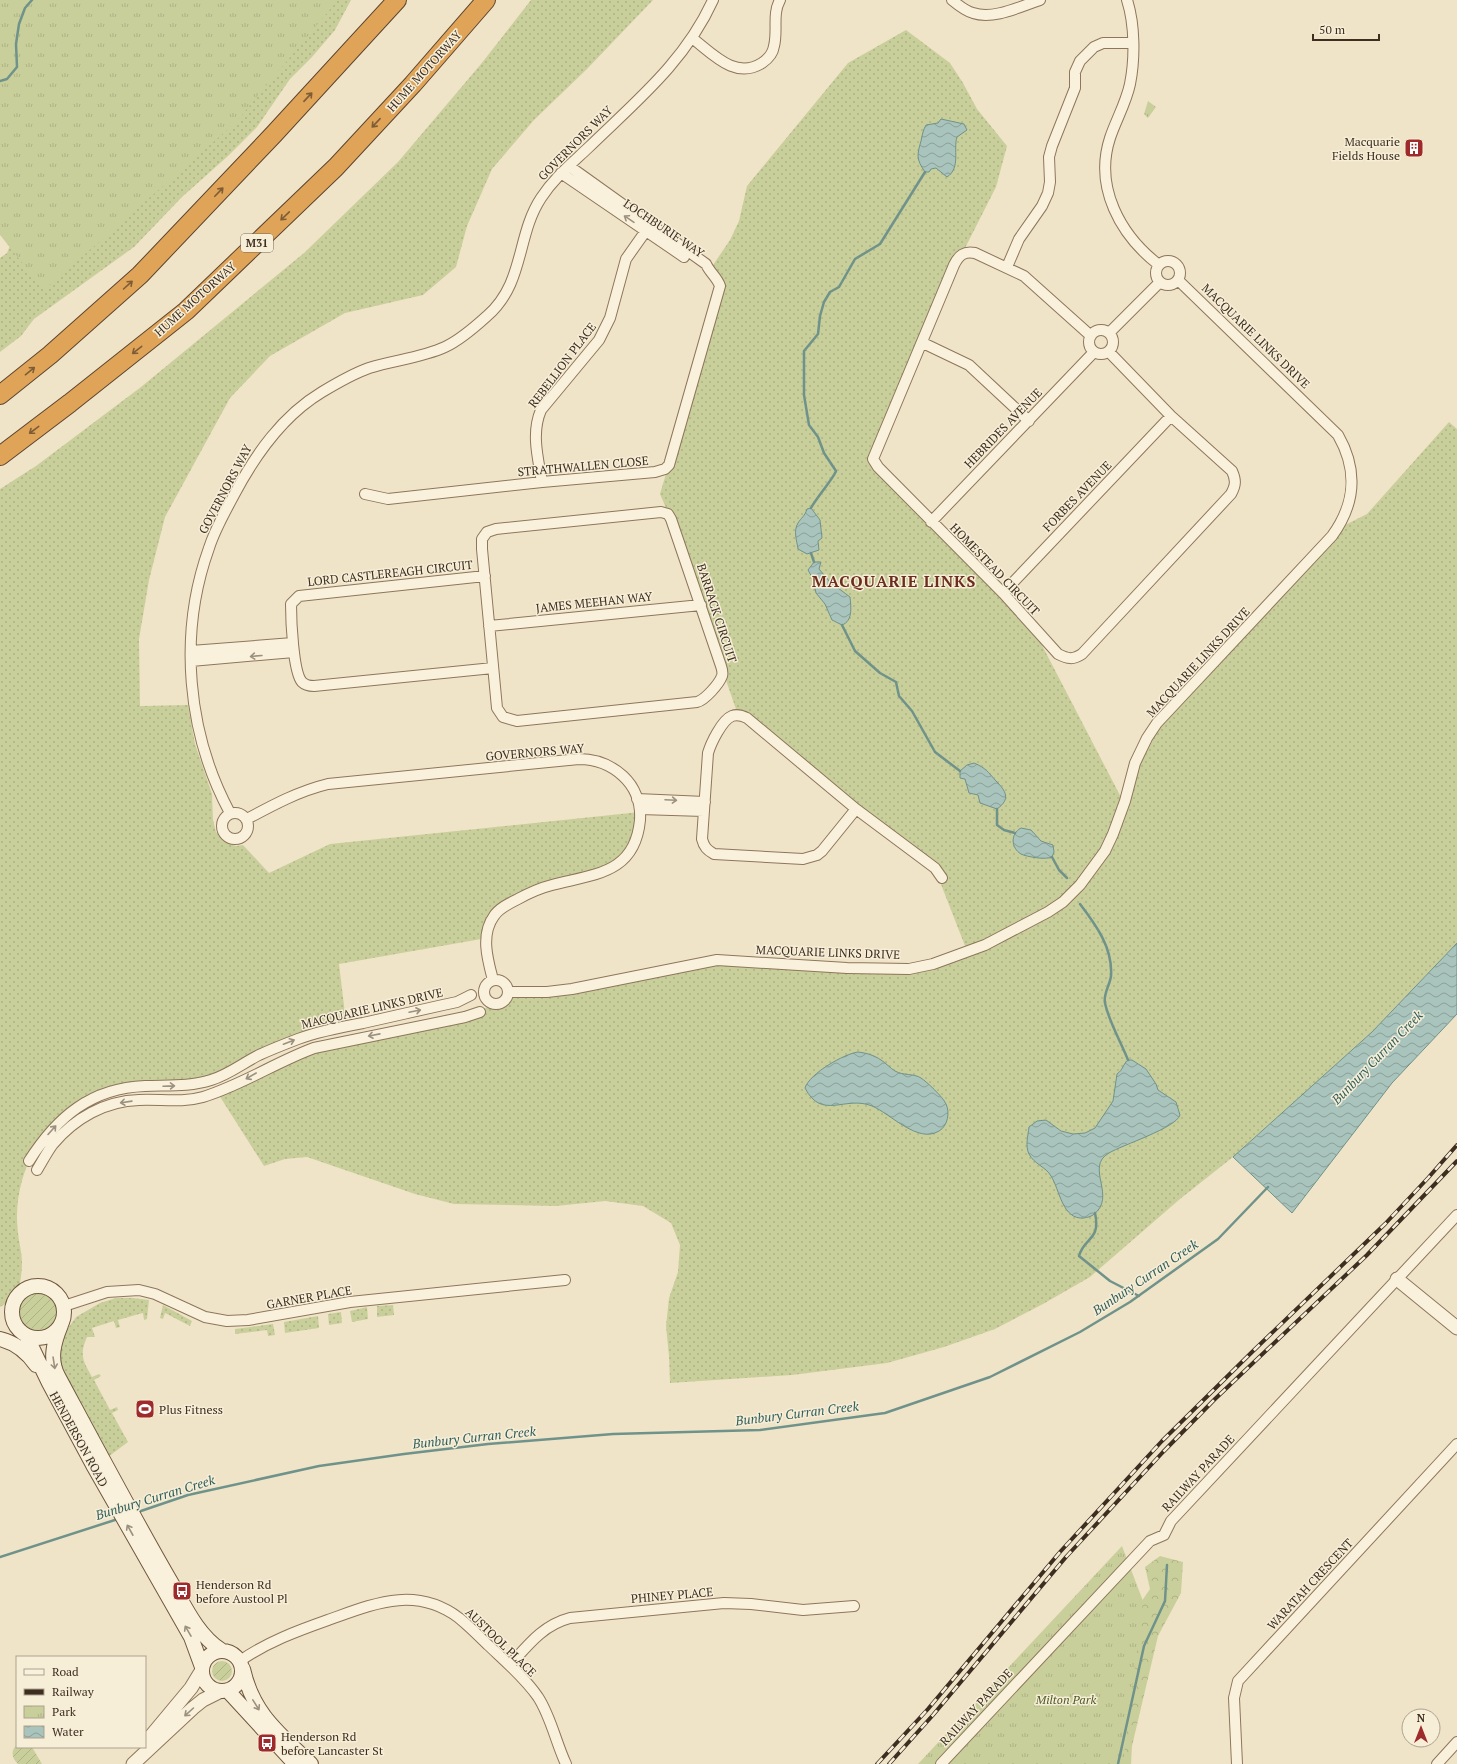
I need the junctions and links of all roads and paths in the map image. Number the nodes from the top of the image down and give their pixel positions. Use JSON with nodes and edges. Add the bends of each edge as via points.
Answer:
{"nodes":[{"id":1,"x":397,"y":0,"type":"edge"},
{"id":2,"x":486,"y":0,"type":"edge"},
{"id":3,"x":713,"y":0,"type":"edge"},
{"id":4,"x":780,"y":0,"type":"edge"},
{"id":5,"x":952,"y":0,"type":"edge"},
{"id":6,"x":1040,"y":0,"type":"edge"},
{"id":7,"x":1127,"y":0,"type":"edge"},
{"id":8,"x":692,"y":38,"type":"junction"},
{"id":9,"x":1132,"y":43,"type":"junction"},
{"id":10,"x":569,"y":166,"type":"junction"},
{"id":11,"x":561,"y":173,"type":"junction"},
{"id":12,"x":648,"y":228,"type":"junction"},
{"id":13,"x":1159,"y":265,"type":"junction"},
{"id":14,"x":1007,"y":267,"type":"junction"},
{"id":15,"x":708,"y":270,"type":"joint"},
{"id":16,"x":1178,"y":280,"type":"junction"},
{"id":17,"x":1160,"y":282,"type":"junction"},
{"id":18,"x":1109,"y":333,"type":"junction"},
{"id":19,"x":1091,"y":336,"type":"junction"},
{"id":20,"x":923,"y":343,"type":"junction"},
{"id":21,"x":1094,"y":352,"type":"junction"},
{"id":22,"x":1109,"y":352,"type":"junction"},
{"id":23,"x":0,"y":395,"type":"edge"},
{"id":24,"x":1171,"y":416,"type":"junction"},
{"id":25,"x":1028,"y":421,"type":"junction"},
{"id":26,"x":0,"y":456,"type":"edge"},
{"id":27,"x":542,"y":482,"type":"junction"},
{"id":28,"x":365,"y":494,"type":"dead end"},
{"id":29,"x":931,"y":522,"type":"junction"},
{"id":30,"x":485,"y":576,"type":"junction"},
{"id":31,"x":1002,"y":593,"type":"junction"},
{"id":32,"x":701,"y":605,"type":"junction"},
{"id":33,"x":489,"y":626,"type":"junction"},
{"id":34,"x":294,"y":647,"type":"junction"},
{"id":35,"x":191,"y":656,"type":"junction"},
{"id":36,"x":493,"y":668,"type":"junction"},
{"id":37,"x":637,"y":798,"type":"junction"},
{"id":38,"x":704,"y":807,"type":"junction"},
{"id":39,"x":640,"y":809,"type":"junction"},
{"id":40,"x":856,"y":809,"type":"junction"},
{"id":41,"x":230,"y":814,"type":"junction"},
{"id":42,"x":247,"y":819,"type":"junction"},
{"id":43,"x":942,"y":878,"type":"dead end"},
{"id":44,"x":493,"y":980,"type":"junction"},
{"id":45,"x":508,"y":992,"type":"junction"},
{"id":46,"x":471,"y":995,"type":"dead end"},
{"id":47,"x":480,"y":1012,"type":"dead end"},
{"id":48,"x":29,"y":1161,"type":"dead end"},
{"id":49,"x":37,"y":1170,"type":"dead end"},
{"id":50,"x":1457,"y":1215,"type":"edge"},
{"id":51,"x":1397,"y":1278,"type":"junction"},
{"id":52,"x":565,"y":1280,"type":"dead end"},
{"id":53,"x":15,"y":1298,"type":"junction"},
{"id":54,"x":64,"y":1306,"type":"junction"},
{"id":55,"x":0,"y":1307,"type":"edge"},
{"id":56,"x":61,"y":1325,"type":"junction"},
{"id":57,"x":1457,"y":1328,"type":"edge"},
{"id":58,"x":0,"y":1330,"type":"edge"},
{"id":59,"x":24,"y":1334,"type":"junction"},
{"id":60,"x":0,"y":1339,"type":"edge"},
{"id":61,"x":49,"y":1383,"type":"junction"},
{"id":62,"x":1457,"y":1444,"type":"edge"},
{"id":63,"x":99,"y":1463,"type":"junction"},
{"id":64,"x":154,"y":1562,"type":"junction"},
{"id":65,"x":854,"y":1606,"type":"dead end"},
{"id":66,"x":221,"y":1650,"type":"junction"},
{"id":67,"x":241,"y":1665,"type":"junction"},
{"id":68,"x":510,"y":1665,"type":"junction"},
{"id":69,"x":202,"y":1669,"type":"junction"},
{"id":70,"x":225,"y":1691,"type":"junction"},
{"id":71,"x":1457,"y":1742,"type":"edge"},
{"id":72,"x":146,"y":1743,"type":"edge"},
{"id":73,"x":141,"y":1748,"type":"edge"},
{"id":74,"x":128,"y":1764,"type":"edge"},
{"id":75,"x":133,"y":1764,"type":"edge"},
{"id":76,"x":295,"y":1764,"type":"edge"},
{"id":77,"x":310,"y":1764,"type":"edge"},
{"id":78,"x":566,"y":1764,"type":"edge"},
{"id":79,"x":941,"y":1764,"type":"edge"},
{"id":80,"x":1237,"y":1764,"type":"edge"},
{"id":81,"x":1436,"y":1764,"type":"edge"}],
"edges":[{"from":23,"to":1,"type":"highway","one_way":true,"via":[[50,355],[140,275]]},
{"from":2,"to":26,"type":"highway","name":"HUME MOTORWAY","number":"M31","one_way":true,"via":[[336,167],[186,311]]},
{"from":3,"to":8,"type":"street","name":"GOVERNORS WAY"},
{"from":4,"to":8,"type":"street","via":[[776,7],[773,49],[768,58],[755,67],[744,70],[730,66]]},
{"from":5,"to":6,"type":"street","via":[[973,13],[982,14],[991,14]]},
{"from":7,"to":9,"type":"street"},
{"from":8,"to":10,"type":"street","name":"GOVERNORS WAY","via":[[666,72]]},
{"from":9,"to":13,"type":"street","via":[[1130,85],[1106,154],[1107,192],[1113,210],[1134,242]]},
{"from":9,"to":14,"type":"street","via":[[1103,43],[1094,47],[1080,61],[1075,72],[1075,88],[1049,157],[1048,192],[1042,206],[1019,239]]},
{"from":10,"to":11,"type":"street","name":"GOVERNORS WAY"},
{"from":10,"to":12,"type":"street","name":"LOCHBURIE WAY"},
{"from":12,"to":11,"type":"street","name":"LOCHBURIE WAY","one_way":true},
{"from":11,"to":35,"type":"street","name":"GOVERNORS WAY","via":[[551,183],[530,218],[511,286],[502,301],[488,315],[449,345],[433,352],[368,368],[341,380],[294,412],[261,448],[210,546],[195,601]]},
{"from":12,"to":15,"type":"street","name":"LOCHBURIE WAY","via":[[703,270]]},
{"from":12,"to":27,"type":"street","name":"REBELLION PLACE","via":[[626,259],[610,318],[599,340],[539,414],[535,434]]},
{"from":13,"to":16,"type":"street","via":[[1166,261],[1176,264],[1180,272]]},
{"from":13,"to":17,"type":"street","via":[[1156,273]]},
{"from":14,"to":19,"type":"street","name":"HOMESTEAD CIRCUIT","via":[[1030,280]]},
{"from":14,"to":20,"type":"street","name":"HOMESTEAD CIRCUIT","via":[[975,253],[968,252],[959,256]]},
{"from":15,"to":27,"type":"street","name":"STRATHWALLEN CLOSE","via":[[717,278],[719,293],[669,465],[655,472]]},
{"from":16,"to":17,"type":"street","via":[[1167,285]]},
{"from":16,"to":45,"type":"street","name":"MACQUARIE LINKS DRIVE","via":[[1338,435],[1352,469],[1350,498],[1343,519],[1332,536],[1157,723],[1135,763],[1114,834],[1080,885],[1063,902],[1032,922],[985,946],[909,969],[718,960],[572,989]]},
{"from":17,"to":18,"type":"street"},
{"from":18,"to":19,"type":"street","via":[[1103,330]]},
{"from":18,"to":22,"type":"street","via":[[1113,342]]},
{"from":19,"to":21,"type":"street","via":[[1089,344]]},
{"from":20,"to":25,"type":"street","via":[[969,365]]},
{"from":20,"to":29,"type":"street","name":"HOMESTEAD CIRCUIT","via":[[873,459]]},
{"from":21,"to":22,"type":"street"},
{"from":21,"to":25,"type":"street","name":"HEBRIDES AVENUE"},
{"from":22,"to":24,"type":"street","name":"HOMESTEAD CIRCUIT"},
{"from":24,"to":31,"type":"street","name":"FORBES AVENUE"},
{"from":24,"to":31,"type":"street","name":"HOMESTEAD CIRCUIT","via":[[1232,471],[1235,486],[1231,494],[1082,654],[1075,659],[1058,654]]},
{"from":25,"to":29,"type":"street","name":"HEBRIDES AVENUE"},
{"from":27,"to":28,"type":"street","name":"STRATHWALLEN CLOSE","via":[[388,499]]},
{"from":29,"to":31,"type":"street","name":"HOMESTEAD CIRCUIT"},
{"from":30,"to":32,"type":"street","name":"BARRACK CIRCUIT","via":[[482,542],[489,530],[661,512],[668,514],[671,519]]},
{"from":30,"to":33,"type":"street","name":"BARRACK CIRCUIT"},
{"from":30,"to":34,"type":"street","name":"LORD CASTLEREAGH CIRCUIT","via":[[299,596],[291,604]]},
{"from":32,"to":33,"type":"street","name":"JAMES MEEHAN WAY"},
{"from":32,"to":36,"type":"street","name":"BARRACK CIRCUIT","via":[[722,672],[721,678],[707,696],[697,702],[511,721],[498,711]]},
{"from":33,"to":36,"type":"street","name":"BARRACK CIRCUIT"},
{"from":34,"to":35,"type":"street"},
{"from":34,"to":36,"type":"street","name":"LORD CASTLEREAGH CIRCUIT","via":[[301,681],[314,686]]},
{"from":35,"to":41,"type":"street","name":"GOVERNORS WAY","via":[[195,716],[219,794]]},
{"from":37,"to":38,"type":"street","one_way":true},
{"from":37,"to":39,"type":"street","name":"GOVERNORS WAY"},
{"from":37,"to":42,"type":"street","name":"GOVERNORS WAY","via":[[629,782],[614,769],[595,760],[579,759],[328,784],[309,788]]},
{"from":38,"to":39,"type":"street"},
{"from":38,"to":40,"type":"street","via":[[702,839],[708,851],[714,854],[803,859],[822,851]]},
{"from":38,"to":40,"type":"street","via":[[710,745],[726,721],[732,716],[740,716],[747,718]]},
{"from":39,"to":44,"type":"street","name":"GOVERNORS WAY","via":[[639,830],[635,842],[623,860],[601,873],[532,892],[502,908],[493,916],[488,929],[486,952]]},
{"from":40,"to":43,"type":"street","via":[[935,868]]},
{"from":41,"to":42,"type":"street","via":[[238,813]]},
{"from":41,"to":42,"type":"street","via":[[224,819],[222,827],[225,834],[232,839],[245,835],[249,827]]},
{"from":44,"to":45,"type":"street","via":[[503,983]]},
{"from":44,"to":45,"type":"street","via":[[484,989],[484,997],[488,1002],[500,1004],[506,999]]},
{"from":48,"to":46,"type":"street","name":"MACQUARIE LINKS DRIVE","one_way":true,"via":[[61,1120],[75,1108],[104,1094],[122,1088],[168,1087],[211,1081],[259,1055],[299,1039],[344,1026],[443,1006]]},
{"from":47,"to":49,"type":"street","one_way":true,"via":[[314,1048],[290,1056],[237,1084],[201,1097],[184,1101],[138,1100],[102,1108],[73,1123],[52,1146]]},
{"from":50,"to":51,"type":"street","name":"RAILWAY PARADE"},
{"from":51,"to":57,"type":"street"},
{"from":51,"to":79,"type":"street","name":"RAILWAY PARADE","via":[[1171,1521],[1164,1535],[1150,1541]]},
{"from":52,"to":54,"type":"street","name":"GARNER PLACE","via":[[350,1302],[248,1320],[227,1321],[205,1317],[155,1294],[139,1290],[106,1292]]},
{"from":53,"to":54,"type":"main road","via":[[26,1288],[35,1285],[45,1286],[57,1293]]},
{"from":53,"to":55,"type":"main road"},
{"from":53,"to":59,"type":"main road","via":[[12,1316],[16,1326]]},
{"from":54,"to":56,"type":"main road"},
{"from":56,"to":59,"type":"main road","via":[[46,1337],[36,1338]]},
{"from":56,"to":63,"type":"main road","name":"HENDERSON ROAD","one_way":true,"via":[[54,1345],[55,1371]]},
{"from":58,"to":59,"type":"main road"},
{"from":59,"to":61,"type":"main road","name":"HENDERSON ROAD"},
{"from":60,"to":61,"type":"main road","via":[[24,1350]]},
{"from":61,"to":63,"type":"main road","name":"HENDERSON ROAD"},
{"from":62,"to":80,"type":"street","name":"WARATAH CRESCENT","via":[[1238,1681],[1234,1698]]},
{"from":63,"to":64,"type":"main road","name":"HENDERSON ROAD"},
{"from":64,"to":66,"type":"main road","name":"HENDERSON ROAD","via":[[207,1640]]},
{"from":69,"to":64,"type":"main road","name":"HENDERSON ROAD","one_way":true,"via":[[191,1637]]},
{"from":65,"to":68,"type":"street","name":"PHINEY PLACE","via":[[802,1610],[751,1604],[719,1604],[570,1618],[544,1629]]},
{"from":66,"to":67,"type":"main road","via":[[232,1653]]},
{"from":66,"to":69,"type":"main road","via":[[210,1655]]},
{"from":67,"to":68,"type":"street","name":"AUSTOOL PLACE","via":[[258,1649],[294,1632],[376,1603],[408,1599],[439,1607],[459,1618]]},
{"from":67,"to":70,"type":"main road","via":[[242,1677],[239,1682]]},
{"from":67,"to":77,"type":"main road","one_way":true,"via":[[248,1689],[260,1711]]},
{"from":68,"to":78,"type":"street","name":"AUSTOOL PLACE","via":[[525,1680],[541,1703]]},
{"from":69,"to":70,"type":"main road","via":[[207,1685],[215,1690]]},
{"from":69,"to":72,"type":"street","via":[[191,1688]]},
{"from":70,"to":75,"type":"street","one_way":true,"via":[[203,1700]]},
{"from":70,"to":76,"type":"main road"},
{"from":71,"to":81,"type":"street"},
{"from":73,"to":74,"type":"street"}]}
